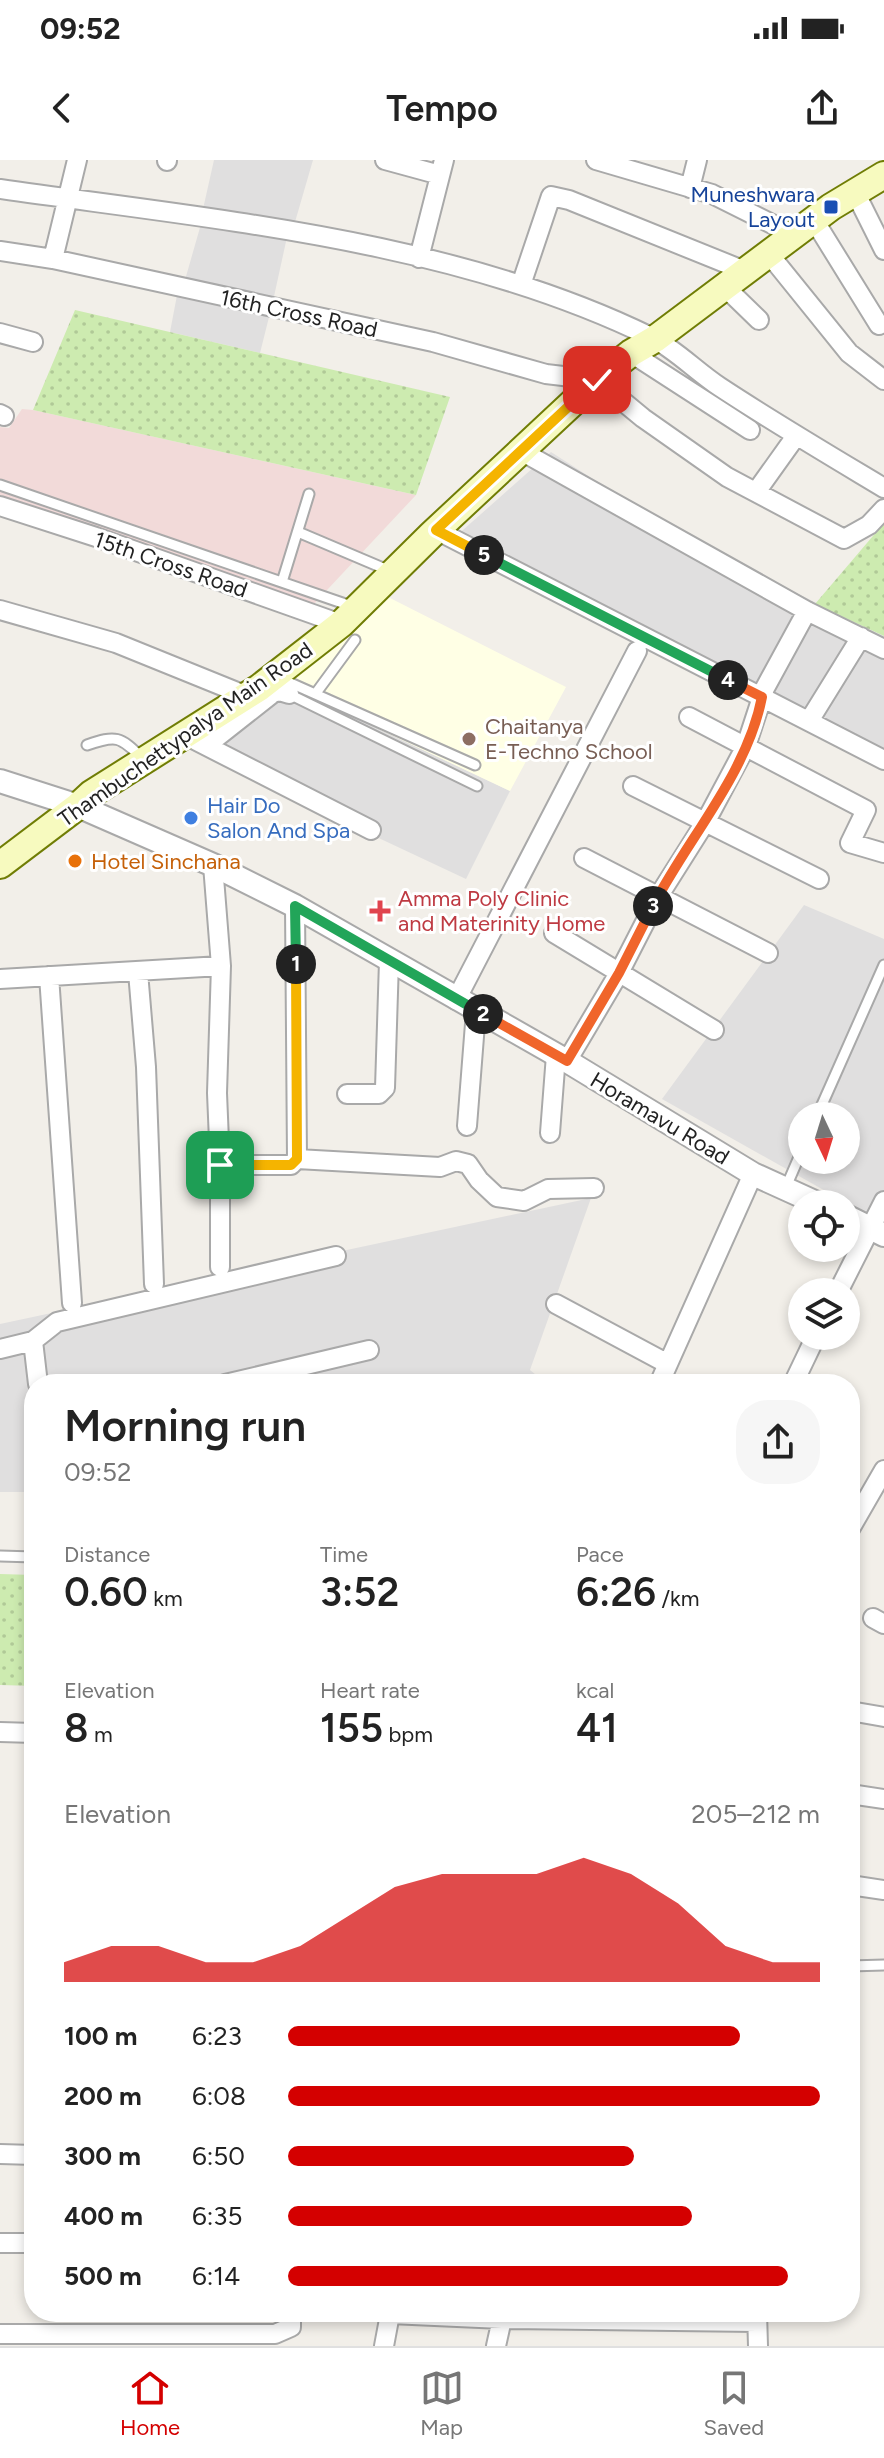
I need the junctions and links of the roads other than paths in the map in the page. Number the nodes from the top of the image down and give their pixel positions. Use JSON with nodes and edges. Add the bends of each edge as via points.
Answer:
{"nodes":[{"id":1,"x":77,"y":160,"type":"edge"},
{"id":2,"x":385,"y":160,"type":"edge"},
{"id":3,"x":596,"y":160,"type":"edge"},
{"id":4,"x":697,"y":160,"type":"edge"},
{"id":5,"x":442,"y":167,"type":"edge"},
{"id":6,"x":884,"y":175,"type":"edge"},
{"id":7,"x":690,"y":188,"type":"junction"},
{"id":8,"x":0,"y":189,"type":"edge"},
{"id":9,"x":855,"y":192,"type":"junction"},
{"id":10,"x":68,"y":198,"type":"junction"},
{"id":11,"x":804,"y":227,"type":"junction"},
{"id":12,"x":884,"y":250,"type":"edge"},
{"id":13,"x":0,"y":251,"type":"edge"},
{"id":14,"x":769,"y":254,"type":"junction"},
{"id":15,"x":419,"y":258,"type":"junction"},
{"id":16,"x":53,"y":259,"type":"junction"},
{"id":17,"x":735,"y":279,"type":"junction"},
{"id":18,"x":521,"y":285,"type":"junction"},
{"id":19,"x":759,"y":320,"type":"dead end"},
{"id":20,"x":879,"y":325,"type":"dead end"},
{"id":21,"x":0,"y":333,"type":"edge"},
{"id":22,"x":655,"y":339,"type":"junction"},
{"id":23,"x":33,"y":342,"type":"dead end"},
{"id":24,"x":631,"y":353,"type":"junction"},
{"id":25,"x":597,"y":380,"type":"junction"},
{"id":26,"x":884,"y":380,"type":"edge"},
{"id":27,"x":750,"y":430,"type":"dead end"},
{"id":28,"x":796,"y":436,"type":"junction"},
{"id":29,"x":521,"y":451,"type":"junction"},
{"id":30,"x":0,"y":485,"type":"edge"},
{"id":31,"x":884,"y":488,"type":"edge"},
{"id":32,"x":756,"y":492,"type":"junction"},
{"id":33,"x":309,"y":494,"type":"dead end"},
{"id":34,"x":0,"y":506,"type":"edge"},
{"id":35,"x":884,"y":509,"type":"edge"},
{"id":36,"x":436,"y":530,"type":"junction"},
{"id":37,"x":298,"y":532,"type":"junction"},
{"id":38,"x":393,"y":572,"type":"junction"},
{"id":39,"x":282,"y":582,"type":"junction"},
{"id":40,"x":0,"y":610,"type":"edge"},
{"id":41,"x":807,"y":611,"type":"junction"},
{"id":42,"x":351,"y":624,"type":"junction"},
{"id":43,"x":861,"y":637,"type":"junction"},
{"id":44,"x":884,"y":649,"type":"edge"},
{"id":45,"x":637,"y":651,"type":"dead end"},
{"id":46,"x":282,"y":685,"type":"junction"},
{"id":47,"x":316,"y":693,"type":"junction"},
{"id":48,"x":247,"y":696,"type":"junction"},
{"id":49,"x":762,"y":697,"type":"junction"},
{"id":50,"x":689,"y":717,"type":"dead end"},
{"id":51,"x":809,"y":721,"type":"junction"},
{"id":52,"x":196,"y":740,"type":"junction"},
{"id":53,"x":87,"y":745,"type":"dead end"},
{"id":54,"x":746,"y":746,"type":"junction"},
{"id":55,"x":884,"y":760,"type":"edge"},
{"id":56,"x":144,"y":761,"type":"junction"},
{"id":57,"x":475,"y":765,"type":"dead end"},
{"id":58,"x":0,"y":781,"type":"edge"},
{"id":59,"x":477,"y":786,"type":"dead end"},
{"id":60,"x":633,"y":786,"type":"dead end"},
{"id":61,"x":78,"y":806,"type":"junction"},
{"id":62,"x":706,"y":821,"type":"junction"},
{"id":63,"x":371,"y":830,"type":"dead end"},
{"id":64,"x":884,"y":853,"type":"edge"},
{"id":65,"x":584,"y":858,"type":"dead end"},
{"id":66,"x":0,"y":865,"type":"edge"},
{"id":67,"x":213,"y":865,"type":"junction"},
{"id":68,"x":819,"y":879,"type":"dead end"},
{"id":69,"x":658,"y":897,"type":"junction"},
{"id":70,"x":295,"y":906,"type":"junction"},
{"id":71,"x":554,"y":933,"type":"dead end"},
{"id":72,"x":768,"y":953,"type":"dead end"},
{"id":73,"x":389,"y":961,"type":"junction"},
{"id":74,"x":884,"y":965,"type":"edge"},
{"id":75,"x":221,"y":966,"type":"junction"},
{"id":76,"x":138,"y":972,"type":"junction"},
{"id":77,"x":619,"y":973,"type":"junction"},
{"id":78,"x":49,"y":976,"type":"junction"},
{"id":79,"x":0,"y":979,"type":"edge"},
{"id":80,"x":466,"y":1005,"type":"junction"},
{"id":81,"x":714,"y":1030,"type":"dead end"},
{"id":82,"x":562,"y":1058,"type":"junction"},
{"id":83,"x":347,"y":1094,"type":"dead end"},
{"id":84,"x":823,"y":1102,"type":"edge"},
{"id":85,"x":467,"y":1126,"type":"dead end"},
{"id":86,"x":550,"y":1133,"type":"dead end"},
{"id":87,"x":297,"y":1159,"type":"junction"},
{"id":88,"x":220,"y":1165,"type":"junction"},
{"id":89,"x":753,"y":1174,"type":"junction"},
{"id":90,"x":792,"y":1174,"type":"edge"},
{"id":91,"x":594,"y":1188,"type":"dead end"},
{"id":92,"x":785,"y":1189,"type":"junction"},
{"id":93,"x":788,"y":1190,"type":"edge"},
{"id":94,"x":884,"y":1201,"type":"edge"},
{"id":95,"x":877,"y":1231,"type":"edge"},
{"id":96,"x":336,"y":1256,"type":"dead end"},
{"id":97,"x":220,"y":1267,"type":"dead end"},
{"id":98,"x":847,"y":1278,"type":"edge"},
{"id":99,"x":154,"y":1284,"type":"dead end"},
{"id":100,"x":72,"y":1303,"type":"dead end"},
{"id":101,"x":556,"y":1304,"type":"dead end"},
{"id":102,"x":33,"y":1341,"type":"junction"},
{"id":103,"x":0,"y":1349,"type":"edge"},
{"id":104,"x":369,"y":1350,"type":"dead end"},
{"id":105,"x":809,"y":1350,"type":"edge"},
{"id":106,"x":668,"y":1364,"type":"junction"},
{"id":107,"x":37,"y":1374,"type":"edge"},
{"id":108,"x":267,"y":1374,"type":"edge"},
{"id":109,"x":664,"y":1374,"type":"edge"},
{"id":110,"x":798,"y":1374,"type":"edge"},
{"id":111,"x":884,"y":1470,"type":"edge"},
{"id":112,"x":860,"y":1512,"type":"edge"},
{"id":113,"x":0,"y":1556,"type":"edge"},
{"id":114,"x":24,"y":1557,"type":"edge"},
{"id":115,"x":860,"y":1713,"type":"edge"},
{"id":116,"x":884,"y":1717,"type":"edge"},
{"id":117,"x":0,"y":1732,"type":"edge"},
{"id":118,"x":24,"y":1733,"type":"edge"},
{"id":119,"x":860,"y":1795,"type":"edge"},
{"id":120,"x":884,"y":1799,"type":"edge"},
{"id":121,"x":860,"y":1886,"type":"edge"},
{"id":122,"x":884,"y":1890,"type":"edge"},
{"id":123,"x":884,"y":1965,"type":"edge"},
{"id":124,"x":860,"y":1966,"type":"edge"},
{"id":125,"x":0,"y":2154,"type":"edge"},
{"id":126,"x":24,"y":2155,"type":"edge"},
{"id":127,"x":0,"y":2243,"type":"edge"},
{"id":128,"x":24,"y":2243,"type":"edge"},
{"id":129,"x":291,"y":2322,"type":"edge"},
{"id":130,"x":388,"y":2322,"type":"edge"},
{"id":131,"x":501,"y":2322,"type":"edge"},
{"id":132,"x":757,"y":2322,"type":"edge"},
{"id":133,"x":0,"y":2334,"type":"edge"},
{"id":134,"x":275,"y":2340,"type":"edge"},
{"id":135,"x":384,"y":2346,"type":"edge"},
{"id":136,"x":496,"y":2346,"type":"edge"},
{"id":137,"x":758,"y":2346,"type":"edge"}],
"edges":[{"from":1,"to":10,"type":"street"},
{"from":2,"to":5,"type":"street"},
{"from":3,"to":7,"type":"street"},
{"from":4,"to":7,"type":"street"},
{"from":5,"to":15,"type":"street"},
{"from":6,"to":9,"type":"main road","name":"Thambuchettypalya Main Road"},
{"from":7,"to":11,"type":"street"},
{"from":8,"to":10,"type":"street"},
{"from":9,"to":11,"type":"main road","name":"Thambuchettypalya Main Road"},
{"from":9,"to":12,"type":"street"},
{"from":10,"to":15,"type":"street","via":[[307,232]]},
{"from":10,"to":16,"type":"street"},
{"from":11,"to":14,"type":"main road","name":"Thambuchettypalya Main Road"},
{"from":11,"to":20,"type":"street"},
{"from":13,"to":16,"type":"street","name":"16th Cross Road"},
{"from":14,"to":17,"type":"main road","name":"Thambuchettypalya Main Road"},
{"from":14,"to":26,"type":"street","via":[[849,353]]},
{"from":15,"to":18,"type":"street"},
{"from":16,"to":25,"type":"street","name":"16th Cross Road","via":[[433,342],[546,374]]},
{"from":17,"to":18,"type":"street","via":[[551,196]]},
{"from":17,"to":19,"type":"street"},
{"from":17,"to":22,"type":"main road","name":"Thambuchettypalya Main Road"},
{"from":18,"to":22,"type":"street"},
{"from":21,"to":23,"type":"street"},
{"from":22,"to":24,"type":"main road","name":"Thambuchettypalya Main Road"},
{"from":22,"to":28,"type":"street"},
{"from":24,"to":25,"type":"main road","name":"Thambuchettypalya Main Road"},
{"from":24,"to":27,"type":"street"},
{"from":25,"to":29,"type":"main road","name":"Thambuchettypalya Main Road"},
{"from":25,"to":32,"type":"street","via":[[715,469]]},
{"from":28,"to":31,"type":"street"},
{"from":28,"to":32,"type":"street"},
{"from":29,"to":36,"type":"main road","name":"Thambuchettypalya Main Road"},
{"from":29,"to":41,"type":"street"},
{"from":30,"to":39,"type":"lane"},
{"from":32,"to":35,"type":"street","via":[[844,539]]},
{"from":33,"to":37,"type":"lane"},
{"from":34,"to":42,"type":"street","name":"15th Cross Road"},
{"from":36,"to":38,"type":"main road","name":"Thambuchettypalya Main Road"},
{"from":36,"to":49,"type":"street"},
{"from":37,"to":38,"type":"lane"},
{"from":37,"to":39,"type":"lane"},
{"from":38,"to":42,"type":"main road","name":"Thambuchettypalya Main Road"},
{"from":39,"to":42,"type":"lane"},
{"from":40,"to":48,"type":"street","via":[[116,643]]},
{"from":41,"to":43,"type":"street"},
{"from":41,"to":49,"type":"street"},
{"from":42,"to":46,"type":"main road","name":"Thambuchettypalya Main Road"},
{"from":42,"to":47,"type":"lane"},
{"from":43,"to":44,"type":"street"},
{"from":43,"to":51,"type":"street"},
{"from":45,"to":80,"type":"street"},
{"from":46,"to":47,"type":"lane"},
{"from":46,"to":48,"type":"main road","name":"Thambuchettypalya Main Road"},
{"from":46,"to":52,"type":"street"},
{"from":46,"to":59,"type":"lane"},
{"from":47,"to":57,"type":"lane"},
{"from":48,"to":52,"type":"main road","name":"Thambuchettypalya Main Road"},
{"from":49,"to":51,"type":"street"},
{"from":49,"to":54,"type":"street"},
{"from":50,"to":54,"type":"street"},
{"from":51,"to":55,"type":"street"},
{"from":52,"to":56,"type":"main road","name":"Thambuchettypalya Main Road"},
{"from":52,"to":63,"type":"street"},
{"from":53,"to":56,"type":"lane","via":[[110,737],[126,742]]},
{"from":54,"to":62,"type":"street"},
{"from":54,"to":64,"type":"street","via":[[866,810],[850,843]]},
{"from":56,"to":61,"type":"main road","name":"Thambuchettypalya Main Road"},
{"from":58,"to":61,"type":"street","name":"Horamavu Road"},
{"from":60,"to":62,"type":"street"},
{"from":61,"to":66,"type":"main road","name":"Thambuchettypalya Main Road"},
{"from":61,"to":67,"type":"street","name":"Horamavu Road"},
{"from":62,"to":68,"type":"street"},
{"from":62,"to":69,"type":"street"},
{"from":65,"to":69,"type":"street"},
{"from":67,"to":70,"type":"street","name":"Horamavu Road"},
{"from":67,"to":75,"type":"street"},
{"from":69,"to":72,"type":"street"},
{"from":69,"to":77,"type":"street"},
{"from":70,"to":73,"type":"street","name":"Horamavu Road"},
{"from":70,"to":87,"type":"street"},
{"from":71,"to":77,"type":"street"},
{"from":73,"to":80,"type":"street","name":"Horamavu Road"},
{"from":73,"to":83,"type":"street","via":[[385,1088],[379,1094]]},
{"from":74,"to":84,"type":"lane"},
{"from":75,"to":76,"type":"street"},
{"from":75,"to":88,"type":"street"},
{"from":76,"to":78,"type":"street"},
{"from":76,"to":99,"type":"street"},
{"from":77,"to":81,"type":"street"},
{"from":77,"to":82,"type":"street"},
{"from":78,"to":79,"type":"street"},
{"from":78,"to":100,"type":"street"},
{"from":80,"to":82,"type":"street","name":"Horamavu Road"},
{"from":80,"to":85,"type":"street"},
{"from":82,"to":86,"type":"street"},
{"from":82,"to":89,"type":"street","name":"Horamavu Road"},
{"from":87,"to":88,"type":"street","via":[[291,1165]]},
{"from":87,"to":91,"type":"street","via":[[440,1167],[456,1161],[468,1164],[497,1197],[524,1201],[548,1189]]},
{"from":88,"to":97,"type":"street"},
{"from":89,"to":92,"type":"street","name":"Horamavu Road"},
{"from":89,"to":106,"type":"street"},
{"from":90,"to":92,"type":"lane"},
{"from":92,"to":93,"type":"street","name":"Horamavu Road"},
{"from":94,"to":95,"type":"street"},
{"from":95,"to":98,"type":"street"},
{"from":96,"to":102,"type":"street","via":[[57,1322]]},
{"from":101,"to":106,"type":"street"},
{"from":102,"to":103,"type":"street"},
{"from":102,"to":107,"type":"street"},
{"from":104,"to":108,"type":"street"},
{"from":105,"to":110,"type":"street"},
{"from":106,"to":109,"type":"street"},
{"from":111,"to":112,"type":"street"},
{"from":113,"to":114,"type":"lane"},
{"from":115,"to":116,"type":"street"},
{"from":117,"to":118,"type":"street"},
{"from":119,"to":120,"type":"street"},
{"from":121,"to":122,"type":"street"},
{"from":123,"to":124,"type":"lane"},
{"from":125,"to":126,"type":"street"},
{"from":127,"to":128,"type":"street"},
{"from":129,"to":134,"type":"street"},
{"from":130,"to":135,"type":"street"},
{"from":131,"to":136,"type":"street"},
{"from":132,"to":137,"type":"street"},
{"from":133,"to":134,"type":"street"}]}
